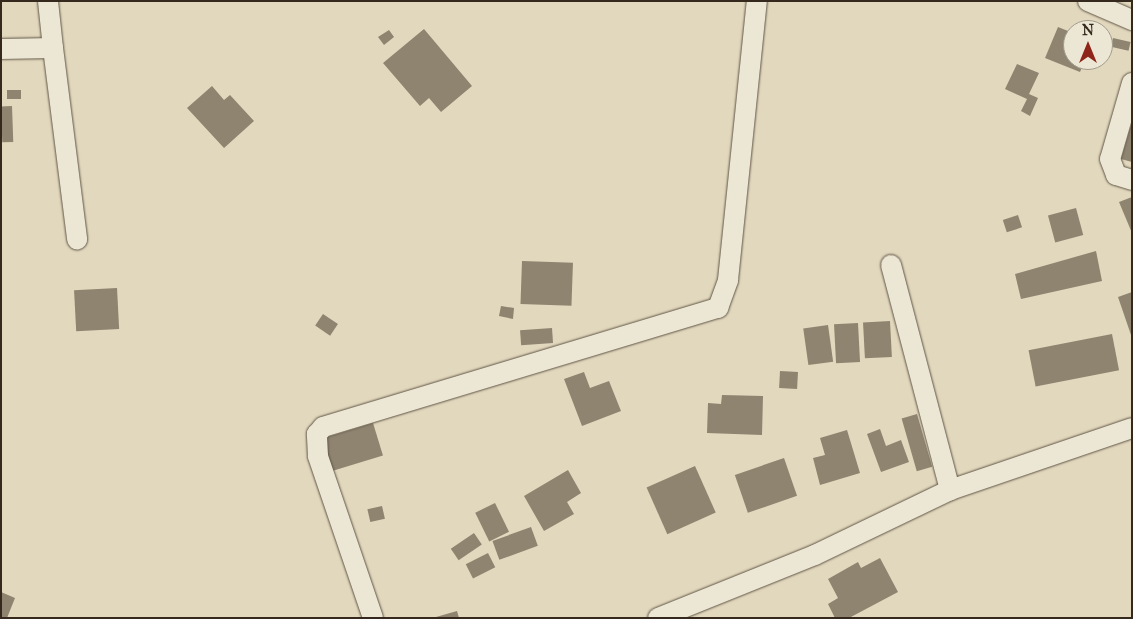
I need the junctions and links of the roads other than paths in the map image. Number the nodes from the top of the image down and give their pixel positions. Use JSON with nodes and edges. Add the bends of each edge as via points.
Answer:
{"nodes":[{"id":1,"x":48,"y":1,"type":"edge"},
{"id":2,"x":757,"y":1,"type":"edge"},
{"id":3,"x":1088,"y":1,"type":"edge"},
{"id":4,"x":1132,"y":20,"type":"edge"},
{"id":5,"x":53,"y":48,"type":"junction"},
{"id":6,"x":1,"y":49,"type":"edge"},
{"id":7,"x":1132,"y":83,"type":"edge"},
{"id":8,"x":1132,"y":180,"type":"edge"},
{"id":9,"x":76,"y":239,"type":"dead end"},
{"id":10,"x":892,"y":265,"type":"dead end"},
{"id":11,"x":1132,"y":428,"type":"edge"},
{"id":12,"x":950,"y":490,"type":"junction"},
{"id":13,"x":372,"y":618,"type":"edge"},
{"id":14,"x":658,"y":618,"type":"edge"}],
"edges":[{"from":1,"to":5,"type":"street"},
{"from":2,"to":13,"type":"street","via":[[728,280],[718,308],[323,427],[317,434],[318,456]]},
{"from":3,"to":4,"type":"street"},
{"from":5,"to":6,"type":"street"},
{"from":5,"to":9,"type":"street"},
{"from":7,"to":8,"type":"street","via":[[1110,159],[1116,175]]},
{"from":10,"to":12,"type":"street"},
{"from":11,"to":12,"type":"street"},
{"from":12,"to":14,"type":"street","via":[[815,555]]}]}
